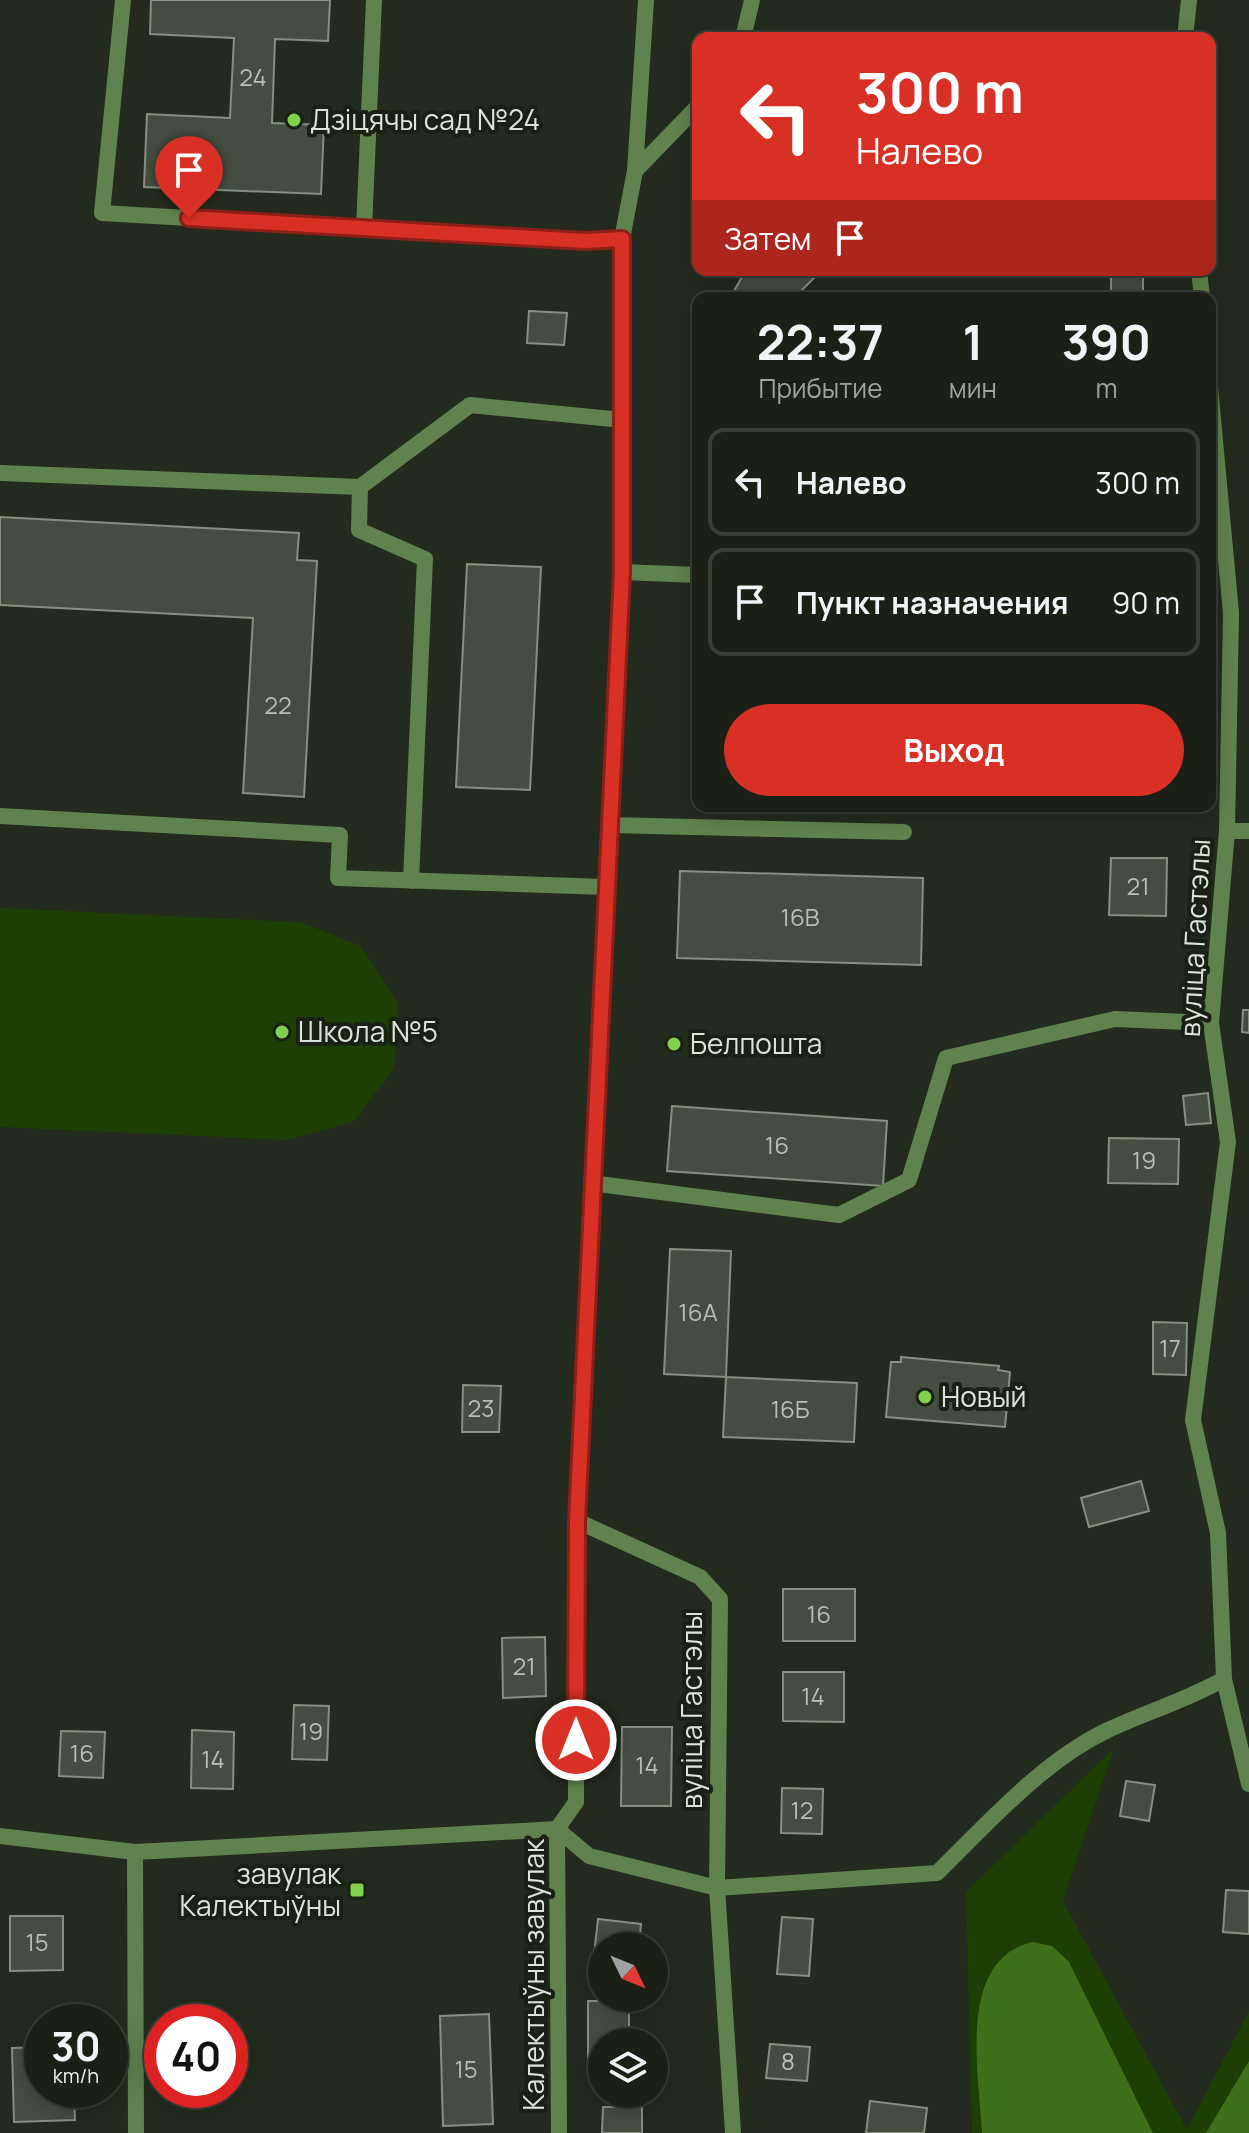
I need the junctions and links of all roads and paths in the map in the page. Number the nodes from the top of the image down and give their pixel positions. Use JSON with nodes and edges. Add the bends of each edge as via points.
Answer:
{"nodes":[{"id":1,"x":123,"y":0,"type":"edge"},
{"id":2,"x":374,"y":0,"type":"edge"},
{"id":3,"x":646,"y":0,"type":"edge"},
{"id":4,"x":752,"y":0,"type":"edge"},
{"id":5,"x":1189,"y":0,"type":"edge"},
{"id":6,"x":744,"y":32,"type":"edge"},
{"id":7,"x":1186,"y":32,"type":"edge"},
{"id":8,"x":692,"y":112,"type":"edge"},
{"id":9,"x":635,"y":171,"type":"junction"},
{"id":10,"x":364,"y":228,"type":"junction"},
{"id":11,"x":622,"y":239,"type":"junction"},
{"id":12,"x":622,"y":420,"type":"junction"},
{"id":13,"x":1216,"y":452,"type":"edge"},
{"id":14,"x":0,"y":473,"type":"edge"},
{"id":15,"x":360,"y":487,"type":"junction"},
{"id":16,"x":622,"y":572,"type":"junction"},
{"id":17,"x":692,"y":575,"type":"edge"},
{"id":18,"x":0,"y":816,"type":"edge"},
{"id":19,"x":609,"y":825,"type":"junction"},
{"id":20,"x":1227,"y":831,"type":"junction"},
{"id":21,"x":1249,"y":831,"type":"edge"},
{"id":22,"x":904,"y":832,"type":"dead end"},
{"id":23,"x":411,"y":881,"type":"junction"},
{"id":24,"x":606,"y":887,"type":"junction"},
{"id":25,"x":1211,"y":1023,"type":"junction"},
{"id":26,"x":591,"y":1183,"type":"junction"},
{"id":27,"x":577,"y":1521,"type":"junction"},
{"id":28,"x":1224,"y":1679,"type":"junction"},
{"id":29,"x":1249,"y":1784,"type":"edge"},
{"id":30,"x":557,"y":1829,"type":"junction"},
{"id":31,"x":0,"y":1836,"type":"edge"},
{"id":32,"x":135,"y":1852,"type":"junction"},
{"id":33,"x":717,"y":1888,"type":"junction"},
{"id":34,"x":136,"y":2133,"type":"edge"},
{"id":35,"x":559,"y":2133,"type":"edge"},
{"id":36,"x":733,"y":2133,"type":"edge"}],
"edges":[{"from":1,"to":10,"type":"street","via":[[102,213]]},
{"from":2,"to":10,"type":"street"},
{"from":3,"to":9,"type":"street","name":"Калектыўны завулак"},
{"from":4,"to":6,"type":"street"},
{"from":5,"to":7,"type":"street"},
{"from":8,"to":9,"type":"street"},
{"from":9,"to":11,"type":"street","name":"Калектыўны завулак"},
{"from":10,"to":11,"type":"street"},
{"from":11,"to":12,"type":"street","name":"Калектыўны завулак"},
{"from":12,"to":15,"type":"street","via":[[470,405]]},
{"from":12,"to":16,"type":"street","name":"Калектыўны завулак"},
{"from":13,"to":20,"type":"street","name":"вуліца Гастэлы","via":[[1231,613]]},
{"from":14,"to":15,"type":"street"},
{"from":15,"to":23,"type":"street","via":[[359,530],[425,559]]},
{"from":16,"to":17,"type":"street"},
{"from":16,"to":19,"type":"street","name":"Калектыўны завулак"},
{"from":18,"to":23,"type":"street","via":[[340,835],[338,878]]},
{"from":19,"to":22,"type":"street"},
{"from":19,"to":24,"type":"street","name":"Калектыўны завулак"},
{"from":20,"to":21,"type":"street"},
{"from":20,"to":25,"type":"street","name":"вуліца Гастэлы"},
{"from":23,"to":24,"type":"street"},
{"from":24,"to":26,"type":"street","name":"Калектыўны завулак"},
{"from":25,"to":26,"type":"street","via":[[1115,1019],[946,1058],[909,1180],[839,1215]]},
{"from":25,"to":28,"type":"street","name":"вуліца Гастэлы","via":[[1228,1142],[1193,1420],[1218,1533]]},
{"from":26,"to":27,"type":"street","name":"Калектыўны завулак"},
{"from":27,"to":30,"type":"street","name":"Калектыўны завулак","via":[[576,1802]]},
{"from":27,"to":33,"type":"street","name":"вуліца Гастэлы","via":[[700,1577],[720,1599]]},
{"from":28,"to":29,"type":"street","name":"вуліца Гастэлы"},
{"from":28,"to":33,"type":"street","via":[[1184,1702],[1104,1732],[1026,1786],[937,1873]]},
{"from":30,"to":32,"type":"street"},
{"from":30,"to":33,"type":"street","via":[[589,1856]]},
{"from":30,"to":35,"type":"street","name":"Калектыўны завулак"},
{"from":31,"to":32,"type":"street"},
{"from":32,"to":34,"type":"street"},
{"from":33,"to":36,"type":"street","name":"вуліца Гастэлы"}]}
